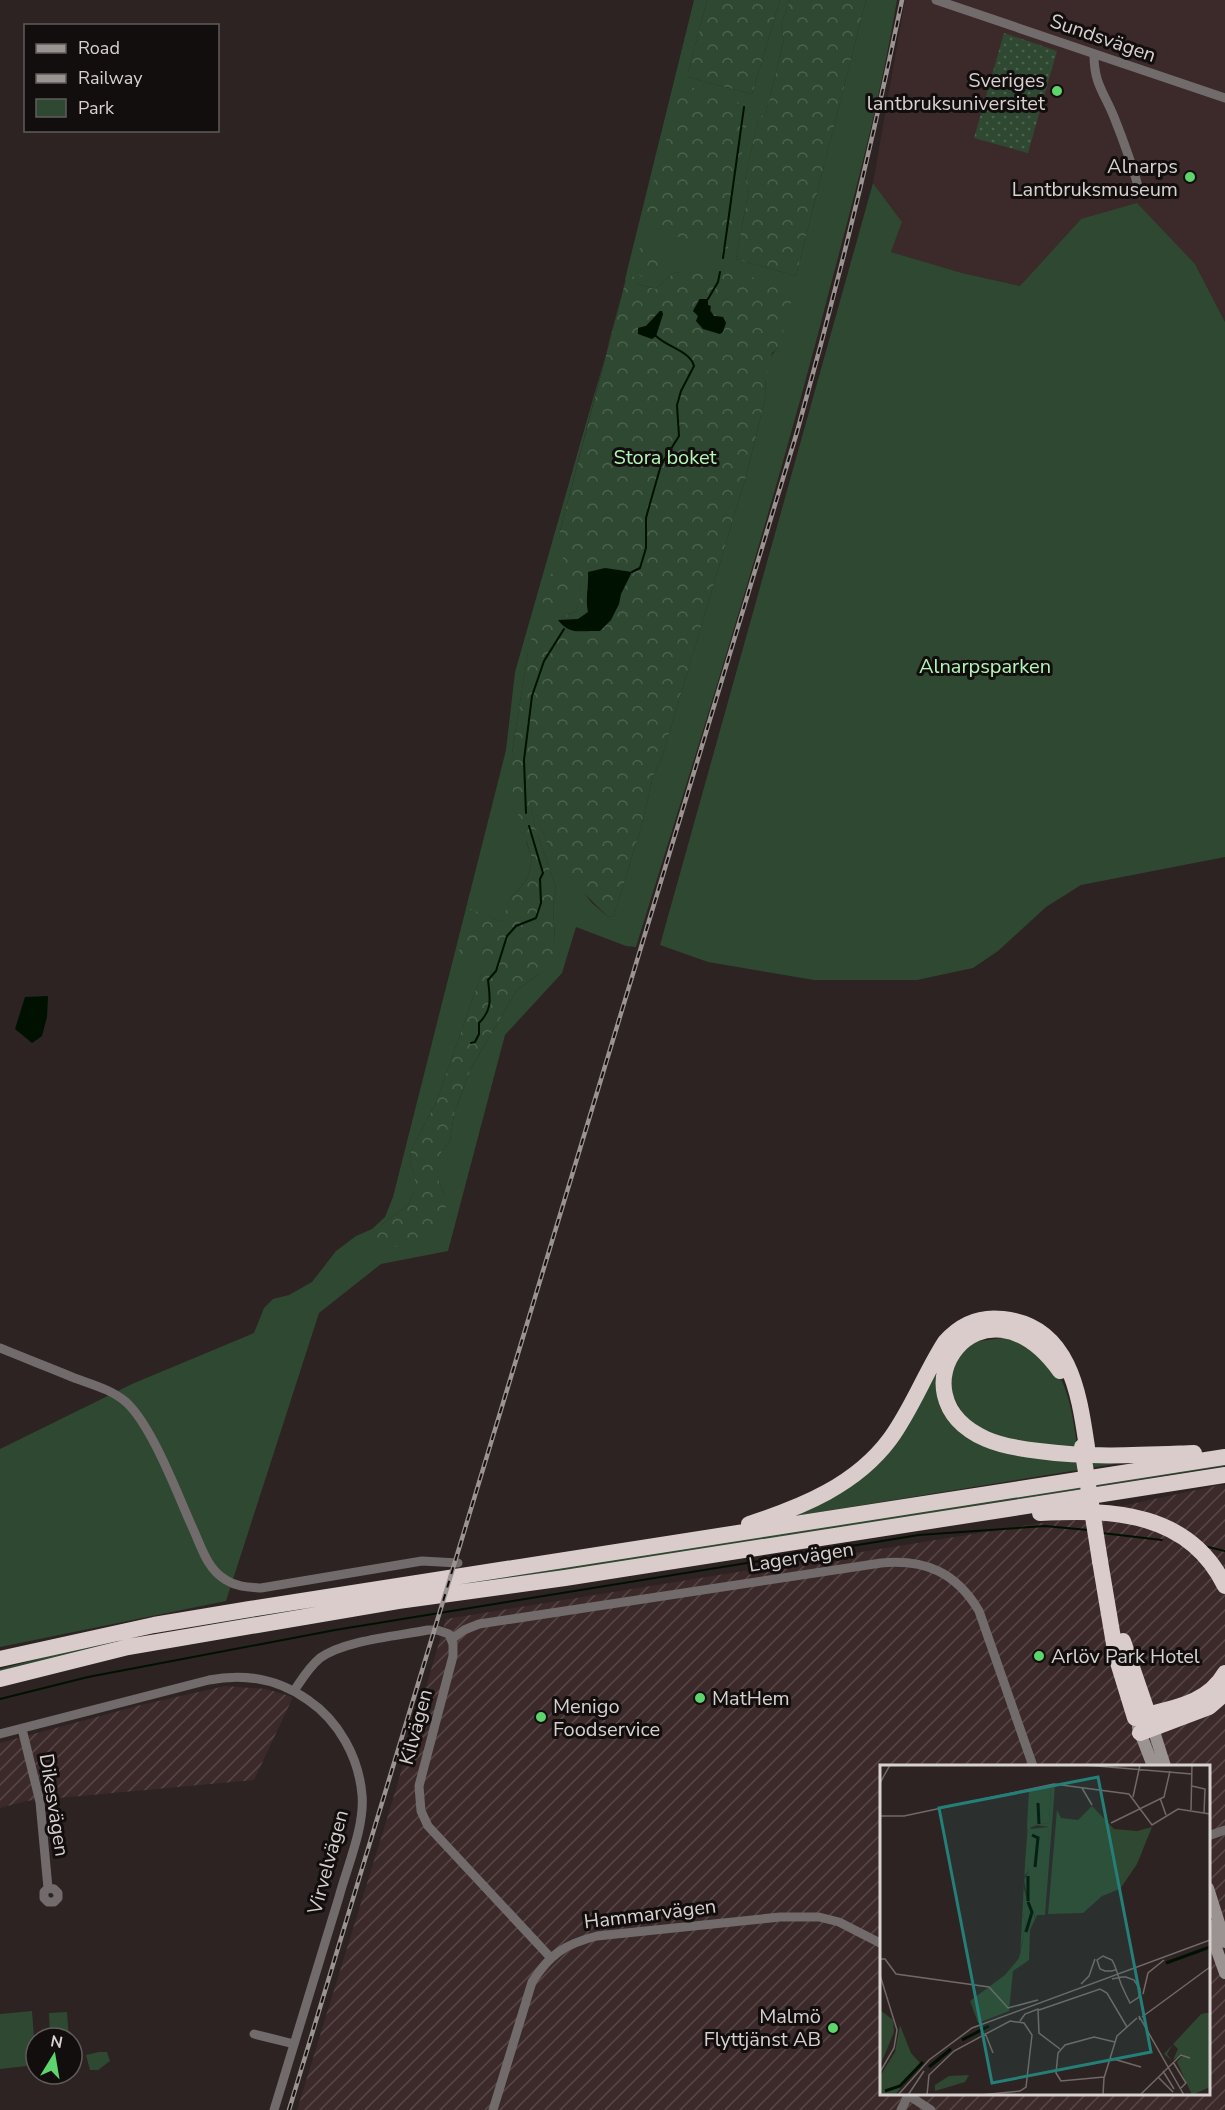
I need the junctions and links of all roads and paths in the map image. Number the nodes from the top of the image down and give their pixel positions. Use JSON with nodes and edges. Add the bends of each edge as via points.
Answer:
{"nodes":[{"id":1,"x":936,"y":0,"type":"edge"},
{"id":2,"x":1094,"y":55,"type":"junction"},
{"id":3,"x":1225,"y":98,"type":"edge"},
{"id":4,"x":1140,"y":193,"type":"dead end"},
{"id":5,"x":0,"y":1348,"type":"edge"},
{"id":6,"x":1084,"y":1447,"type":"junction"},
{"id":7,"x":1225,"y":1451,"type":"edge"},
{"id":8,"x":1225,"y":1457,"type":"edge"},
{"id":9,"x":1225,"y":1475,"type":"edge"},
{"id":10,"x":940,"y":1518,"type":"junction"},
{"id":11,"x":703,"y":1539,"type":"junction"},
{"id":12,"x":458,"y":1563,"type":"dead end"},
{"id":13,"x":1225,"y":1586,"type":"edge"},
{"id":14,"x":452,"y":1639,"type":"junction"},
{"id":15,"x":0,"y":1659,"type":"edge"},
{"id":16,"x":1225,"y":1673,"type":"edge"},
{"id":17,"x":0,"y":1679,"type":"edge"},
{"id":18,"x":294,"y":1691,"type":"junction"},
{"id":19,"x":1225,"y":1693,"type":"edge"},
{"id":20,"x":1144,"y":1723,"type":"junction"},
{"id":21,"x":22,"y":1729,"type":"junction"},
{"id":22,"x":0,"y":1734,"type":"edge"},
{"id":23,"x":1032,"y":1765,"type":"edge"},
{"id":24,"x":1153,"y":1765,"type":"edge"},
{"id":25,"x":1164,"y":1765,"type":"edge"},
{"id":26,"x":1225,"y":1830,"type":"edge"},
{"id":27,"x":1210,"y":1836,"type":"edge"},
{"id":28,"x":48,"y":1888,"type":"dead end"},
{"id":29,"x":1210,"y":1891,"type":"edge"},
{"id":30,"x":1210,"y":1928,"type":"edge"},
{"id":31,"x":1225,"y":1942,"type":"edge"},
{"id":32,"x":880,"y":1943,"type":"edge"},
{"id":33,"x":551,"y":1958,"type":"junction"},
{"id":34,"x":1225,"y":1973,"type":"edge"},
{"id":35,"x":254,"y":2034,"type":"dead end"},
{"id":36,"x":294,"y":2044,"type":"junction"},
{"id":37,"x":908,"y":2095,"type":"edge"},
{"id":38,"x":910,"y":2095,"type":"edge"},
{"id":39,"x":274,"y":2110,"type":"edge"},
{"id":40,"x":493,"y":2110,"type":"edge"},
{"id":41,"x":901,"y":2110,"type":"edge"},
{"id":42,"x":931,"y":2110,"type":"edge"}],
"edges":[{"from":1,"to":2,"type":"street","name":"Sundsvägen"},
{"from":2,"to":3,"type":"street","name":"Sundsvägen"},
{"from":2,"to":4,"type":"street","via":[[1094,72],[1122,136]]},
{"from":5,"to":12,"type":"street","via":[[100,1388],[127,1403],[152,1439],[206,1559],[224,1579],[261,1588],[422,1561]]},
{"from":6,"to":7,"type":"highway","via":[[1070,1390],[1053,1361],[1038,1346],[1024,1336],[996,1329],[975,1333],[953,1350],[945,1376],[947,1402],[964,1426],[997,1443],[1093,1456]]},
{"from":6,"to":11,"type":"highway","via":[[1077,1388],[1055,1346],[1020,1322],[976,1320],[953,1332],[945,1342],[891,1438],[855,1474],[799,1507]]},
{"from":6,"to":20,"type":"highway","via":[[1103,1561]]},
{"from":8,"to":11,"type":"highway"},
{"from":9,"to":10,"type":"highway"},
{"from":10,"to":13,"type":"highway","via":[[1077,1511],[1145,1519],[1188,1539],[1212,1564]]},
{"from":10,"to":17,"type":"highway","via":[[398,1601],[128,1647]]},
{"from":11,"to":15,"type":"highway","via":[[154,1625]]},
{"from":14,"to":18,"type":"street","via":[[437,1630],[342,1647],[309,1668]]},
{"from":14,"to":23,"type":"street","name":"Lagervägen","via":[[479,1624],[523,1617],[881,1563],[925,1566],[957,1581],[979,1611]]},
{"from":14,"to":33,"type":"street","name":"Kilvägen","via":[[453,1656],[419,1786],[421,1811],[435,1833]]},
{"from":16,"to":20,"type":"highway","via":[[1200,1699]]},
{"from":18,"to":21,"type":"street","name":"Virvelvägen","via":[[256,1678],[222,1677]]},
{"from":18,"to":36,"type":"street","name":"Virvelvägen","via":[[339,1730],[357,1768],[362,1798],[354,1842]]},
{"from":19,"to":20,"type":"highway","via":[[1209,1707]]},
{"from":20,"to":24,"type":"main road"},
{"from":20,"to":25,"type":"main road"},
{"from":21,"to":22,"type":"street","name":"Virvelvägen"},
{"from":21,"to":28,"type":"street","name":"Dikesvägen","via":[[40,1802]]},
{"from":26,"to":27,"type":"street"},
{"from":29,"to":31,"type":"main road"},
{"from":30,"to":34,"type":"main road"},
{"from":32,"to":33,"type":"street","name":"Hammarvägen","via":[[839,1922],[819,1917],[780,1917],[597,1936],[574,1942]]},
{"from":33,"to":40,"type":"street","name":"Hammarvägen","via":[[532,1982]]},
{"from":35,"to":36,"type":"street"},
{"from":36,"to":39,"type":"street","name":"Virvelvägen"},
{"from":37,"to":41,"type":"street"},
{"from":38,"to":42,"type":"street"}]}
